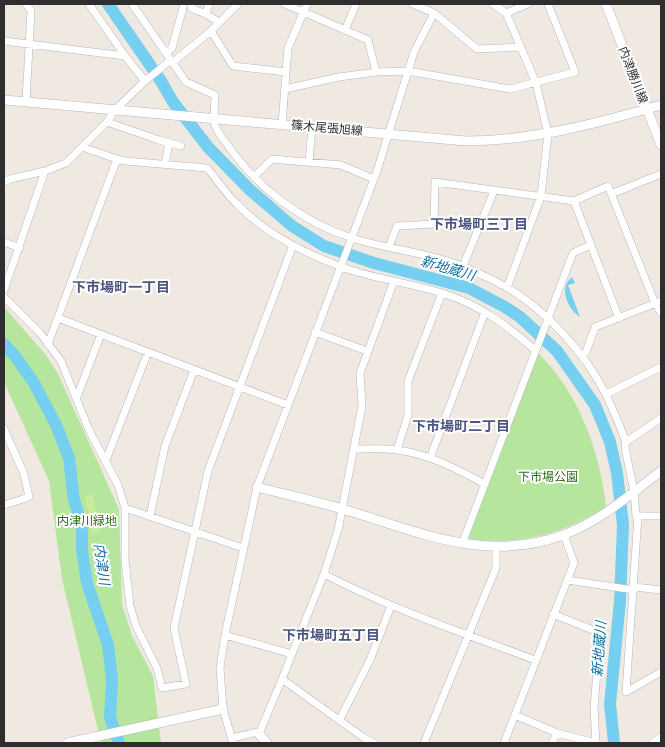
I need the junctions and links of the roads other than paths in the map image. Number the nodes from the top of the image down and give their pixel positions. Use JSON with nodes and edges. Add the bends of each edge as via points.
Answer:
{"nodes":[{"id":1,"x":26,"y":4,"type":"edge"},
{"id":2,"x":89,"y":4,"type":"edge"},
{"id":3,"x":132,"y":4,"type":"edge"},
{"id":4,"x":184,"y":4,"type":"edge"},
{"id":5,"x":192,"y":4,"type":"edge"},
{"id":6,"x":209,"y":4,"type":"edge"},
{"id":7,"x":238,"y":4,"type":"edge"},
{"id":8,"x":287,"y":4,"type":"edge"},
{"id":9,"x":307,"y":4,"type":"edge"},
{"id":10,"x":356,"y":4,"type":"edge"},
{"id":11,"x":413,"y":4,"type":"edge"},
{"id":12,"x":492,"y":4,"type":"edge"},
{"id":13,"x":528,"y":4,"type":"edge"},
{"id":14,"x":548,"y":4,"type":"edge"},
{"id":15,"x":606,"y":4,"type":"edge"},
{"id":16,"x":303,"y":12,"type":"junction"},
{"id":17,"x":506,"y":12,"type":"junction"},
{"id":18,"x":434,"y":13,"type":"junction"},
{"id":19,"x":206,"y":14,"type":"junction"},
{"id":20,"x":219,"y":22,"type":"junction"},
{"id":21,"x":345,"y":30,"type":"junction"},
{"id":22,"x":211,"y":31,"type":"junction"},
{"id":23,"x":4,"y":41,"type":"edge"},
{"id":24,"x":29,"y":45,"type":"junction"},
{"id":25,"x":520,"y":47,"type":"junction"},
{"id":26,"x":166,"y":52,"type":"junction"},
{"id":27,"x":125,"y":56,"type":"junction"},
{"id":28,"x":171,"y":61,"type":"junction"},
{"id":29,"x":408,"y":71,"type":"junction"},
{"id":30,"x":286,"y":72,"type":"junction"},
{"id":31,"x":376,"y":72,"type":"junction"},
{"id":32,"x":147,"y":80,"type":"junction"},
{"id":33,"x":536,"y":83,"type":"junction"},
{"id":34,"x":285,"y":88,"type":"junction"},
{"id":35,"x":4,"y":100,"type":"edge"},
{"id":36,"x":21,"y":101,"type":"junction"},
{"id":37,"x":661,"y":105,"type":"edge"},
{"id":38,"x":647,"y":109,"type":"junction"},
{"id":39,"x":115,"y":110,"type":"junction"},
{"id":40,"x":212,"y":118,"type":"junction"},
{"id":41,"x":107,"y":122,"type":"junction"},
{"id":42,"x":282,"y":124,"type":"junction"},
{"id":43,"x":312,"y":127,"type":"junction"},
{"id":44,"x":388,"y":134,"type":"junction"},
{"id":45,"x":548,"y":134,"type":"junction"},
{"id":46,"x":169,"y":143,"type":"junction"},
{"id":47,"x":181,"y":146,"type":"dead end"},
{"id":48,"x":661,"y":146,"type":"edge"},
{"id":49,"x":82,"y":147,"type":"junction"},
{"id":50,"x":117,"y":159,"type":"junction"},
{"id":51,"x":309,"y":162,"type":"junction"},
{"id":52,"x":165,"y":164,"type":"junction"},
{"id":53,"x":45,"y":171,"type":"junction"},
{"id":54,"x":661,"y":174,"type":"edge"},
{"id":55,"x":254,"y":177,"type":"junction"},
{"id":56,"x":374,"y":179,"type":"junction"},
{"id":57,"x":4,"y":182,"type":"edge"},
{"id":58,"x":494,"y":191,"type":"junction"},
{"id":59,"x":611,"y":194,"type":"junction"},
{"id":60,"x":541,"y":196,"type":"junction"},
{"id":61,"x":574,"y":202,"type":"junction"},
{"id":62,"x":350,"y":240,"type":"junction"},
{"id":63,"x":4,"y":242,"type":"edge"},
{"id":64,"x":293,"y":245,"type":"junction"},
{"id":65,"x":591,"y":245,"type":"junction"},
{"id":66,"x":389,"y":247,"type":"junction"},
{"id":67,"x":20,"y":248,"type":"junction"},
{"id":68,"x":341,"y":265,"type":"junction"},
{"id":69,"x":463,"y":266,"type":"junction"},
{"id":70,"x":394,"y":281,"type":"junction"},
{"id":71,"x":507,"y":288,"type":"junction"},
{"id":72,"x":4,"y":290,"type":"edge"},
{"id":73,"x":442,"y":293,"type":"junction"},
{"id":74,"x":4,"y":297,"type":"edge"},
{"id":75,"x":658,"y":302,"type":"edge"},
{"id":76,"x":485,"y":312,"type":"junction"},
{"id":77,"x":661,"y":313,"type":"edge"},
{"id":78,"x":58,"y":318,"type":"junction"},
{"id":79,"x":620,"y":318,"type":"junction"},
{"id":80,"x":547,"y":320,"type":"junction"},
{"id":81,"x":315,"y":332,"type":"junction"},
{"id":82,"x":101,"y":334,"type":"junction"},
{"id":83,"x":48,"y":344,"type":"junction"},
{"id":84,"x":536,"y":348,"type":"junction"},
{"id":85,"x":367,"y":351,"type":"junction"},
{"id":86,"x":148,"y":352,"type":"junction"},
{"id":87,"x":582,"y":356,"type":"junction"},
{"id":88,"x":661,"y":367,"type":"edge"},
{"id":89,"x":194,"y":370,"type":"junction"},
{"id":90,"x":240,"y":386,"type":"junction"},
{"id":91,"x":606,"y":394,"type":"junction"},
{"id":92,"x":77,"y":397,"type":"junction"},
{"id":93,"x":288,"y":405,"type":"junction"},
{"id":94,"x":661,"y":418,"type":"edge"},
{"id":95,"x":4,"y":428,"type":"edge"},
{"id":96,"x":626,"y":442,"type":"junction"},
{"id":97,"x":354,"y":449,"type":"junction"},
{"id":98,"x":397,"y":450,"type":"junction"},
{"id":99,"x":430,"y":458,"type":"junction"},
{"id":100,"x":106,"y":460,"type":"junction"},
{"id":101,"x":661,"y":471,"type":"edge"},
{"id":102,"x":484,"y":484,"type":"junction"},
{"id":103,"x":257,"y":487,"type":"junction"},
{"id":104,"x":633,"y":492,"type":"junction"},
{"id":105,"x":4,"y":505,"type":"edge"},
{"id":106,"x":125,"y":508,"type":"junction"},
{"id":107,"x":341,"y":509,"type":"junction"},
{"id":108,"x":150,"y":516,"type":"junction"},
{"id":109,"x":638,"y":516,"type":"junction"},
{"id":110,"x":661,"y":516,"type":"edge"},
{"id":111,"x":195,"y":532,"type":"junction"},
{"id":112,"x":564,"y":535,"type":"junction"},
{"id":113,"x":462,"y":544,"type":"junction"},
{"id":114,"x":496,"y":547,"type":"junction"},
{"id":115,"x":243,"y":548,"type":"junction"},
{"id":116,"x":324,"y":574,"type":"junction"},
{"id":117,"x":567,"y":580,"type":"junction"},
{"id":118,"x":634,"y":589,"type":"junction"},
{"id":119,"x":661,"y":590,"type":"edge"},
{"id":120,"x":391,"y":606,"type":"junction"},
{"id":121,"x":553,"y":614,"type":"junction"},
{"id":122,"x":225,"y":635,"type":"junction"},
{"id":123,"x":470,"y":635,"type":"junction"},
{"id":124,"x":292,"y":654,"type":"junction"},
{"id":125,"x":535,"y":660,"type":"junction"},
{"id":126,"x":661,"y":672,"type":"edge"},
{"id":127,"x":282,"y":679,"type":"junction"},
{"id":128,"x":223,"y":709,"type":"junction"},
{"id":129,"x":514,"y":716,"type":"junction"},
{"id":130,"x":340,"y":719,"type":"junction"},
{"id":131,"x":258,"y":733,"type":"junction"},
{"id":132,"x":556,"y":733,"type":"junction"},
{"id":133,"x":661,"y":738,"type":"edge"},
{"id":134,"x":95,"y":739,"type":"edge"},
{"id":135,"x":232,"y":740,"type":"edge"},
{"id":136,"x":362,"y":741,"type":"edge"},
{"id":137,"x":67,"y":743,"type":"edge"},
{"id":138,"x":267,"y":743,"type":"edge"},
{"id":139,"x":374,"y":743,"type":"edge"},
{"id":140,"x":424,"y":743,"type":"edge"},
{"id":141,"x":504,"y":743,"type":"edge"},
{"id":142,"x":552,"y":743,"type":"edge"},
{"id":143,"x":654,"y":743,"type":"edge"}],
"edges":[{"from":1,"to":24,"type":"street","via":[[31,11]]},
{"from":2,"to":27,"type":"street"},
{"from":3,"to":26,"type":"street"},
{"from":4,"to":26,"type":"street","via":[[172,48]]},
{"from":5,"to":19,"type":"street","via":[[191,8]]},
{"from":6,"to":19,"type":"street"},
{"from":7,"to":20,"type":"street"},
{"from":8,"to":16,"type":"street"},
{"from":9,"to":16,"type":"street"},
{"from":10,"to":21,"type":"street"},
{"from":11,"to":18,"type":"street"},
{"from":12,"to":17,"type":"street"},
{"from":13,"to":17,"type":"street"},
{"from":14,"to":33,"type":"street","via":[[575,72]]},
{"from":15,"to":38,"type":"main road","name":"内津勝川線"},
{"from":16,"to":21,"type":"street"},
{"from":16,"to":30,"type":"street","via":[[288,48]]},
{"from":17,"to":25,"type":"street"},
{"from":18,"to":25,"type":"street","via":[[477,49]]},
{"from":18,"to":29,"type":"street"},
{"from":19,"to":20,"type":"street"},
{"from":20,"to":22,"type":"street"},
{"from":21,"to":31,"type":"street","via":[[368,40]]},
{"from":22,"to":28,"type":"street"},
{"from":22,"to":30,"type":"street","via":[[233,66]]},
{"from":23,"to":24,"type":"street"},
{"from":24,"to":27,"type":"street"},
{"from":24,"to":36,"type":"street"},
{"from":25,"to":33,"type":"street"},
{"from":26,"to":28,"type":"street"},
{"from":27,"to":32,"type":"street"},
{"from":28,"to":32,"type":"street"},
{"from":28,"to":40,"type":"street","via":[[186,82],[215,95]]},
{"from":29,"to":31,"type":"street"},
{"from":29,"to":33,"type":"street","via":[[510,89]]},
{"from":29,"to":44,"type":"street"},
{"from":30,"to":34,"type":"street"},
{"from":31,"to":34,"type":"street"},
{"from":32,"to":39,"type":"street"},
{"from":33,"to":45,"type":"street"},
{"from":34,"to":42,"type":"street"},
{"from":35,"to":36,"type":"main road","name":"篠木尾張旭線"},
{"from":36,"to":39,"type":"main road","name":"篠木尾張旭線"},
{"from":37,"to":38,"type":"main road","name":"篠木尾張旭線"},
{"from":38,"to":45,"type":"main road","name":"篠木尾張旭線"},
{"from":38,"to":48,"type":"main road","name":"内津勝川線"},
{"from":39,"to":40,"type":"main road","name":"篠木尾張旭線"},
{"from":39,"to":41,"type":"street"},
{"from":40,"to":42,"type":"main road","name":"篠木尾張旭線"},
{"from":40,"to":55,"type":"street","via":[[236,157]]},
{"from":41,"to":46,"type":"street"},
{"from":41,"to":49,"type":"street"},
{"from":42,"to":43,"type":"main road","name":"篠木尾張旭線"},
{"from":43,"to":44,"type":"main road","name":"篠木尾張旭線"},
{"from":43,"to":51,"type":"street"},
{"from":44,"to":45,"type":"main road","name":"篠木尾張旭線","via":[[474,141]]},
{"from":44,"to":56,"type":"street"},
{"from":45,"to":60,"type":"street"},
{"from":46,"to":47,"type":"street"},
{"from":46,"to":52,"type":"street"},
{"from":49,"to":50,"type":"street"},
{"from":49,"to":53,"type":"street","via":[[66,163]]},
{"from":50,"to":52,"type":"street"},
{"from":50,"to":78,"type":"street"},
{"from":51,"to":55,"type":"street","via":[[272,159]]},
{"from":51,"to":56,"type":"street","via":[[341,165]]},
{"from":52,"to":64,"type":"street","via":[[207,168],[241,208],[276,236]]},
{"from":53,"to":57,"type":"street"},
{"from":53,"to":67,"type":"street"},
{"from":54,"to":59,"type":"street"},
{"from":55,"to":62,"type":"street","via":[[298,212]]},
{"from":56,"to":62,"type":"street"},
{"from":58,"to":60,"type":"street"},
{"from":58,"to":66,"type":"street","via":[[435,182],[434,224],[397,226]]},
{"from":58,"to":69,"type":"street"},
{"from":59,"to":61,"type":"street","via":[[608,186]]},
{"from":59,"to":75,"type":"street"},
{"from":60,"to":61,"type":"street"},
{"from":60,"to":71,"type":"street"},
{"from":61,"to":65,"type":"street"},
{"from":62,"to":66,"type":"street"},
{"from":62,"to":68,"type":"street"},
{"from":63,"to":67,"type":"street"},
{"from":64,"to":68,"type":"street"},
{"from":64,"to":90,"type":"street"},
{"from":65,"to":79,"type":"street"},
{"from":65,"to":80,"type":"street","via":[[572,253]]},
{"from":66,"to":69,"type":"street"},
{"from":67,"to":72,"type":"street"},
{"from":68,"to":70,"type":"street"},
{"from":68,"to":81,"type":"street"},
{"from":69,"to":71,"type":"street"},
{"from":70,"to":73,"type":"street"},
{"from":70,"to":85,"type":"street"},
{"from":71,"to":80,"type":"street"},
{"from":73,"to":76,"type":"street"},
{"from":73,"to":98,"type":"street","via":[[408,381],[408,415]]},
{"from":74,"to":83,"type":"street"},
{"from":75,"to":77,"type":"street"},
{"from":75,"to":79,"type":"street"},
{"from":76,"to":84,"type":"street"},
{"from":76,"to":99,"type":"street"},
{"from":78,"to":82,"type":"street"},
{"from":78,"to":83,"type":"street"},
{"from":79,"to":87,"type":"street","via":[[595,327]]},
{"from":80,"to":84,"type":"street"},
{"from":80,"to":87,"type":"street"},
{"from":81,"to":85,"type":"street"},
{"from":81,"to":93,"type":"street"},
{"from":82,"to":86,"type":"street"},
{"from":82,"to":92,"type":"street"},
{"from":83,"to":92,"type":"street","via":[[61,362]]},
{"from":84,"to":102,"type":"street"},
{"from":85,"to":97,"type":"street","via":[[360,373],[362,406]]},
{"from":86,"to":89,"type":"street"},
{"from":86,"to":100,"type":"street"},
{"from":87,"to":91,"type":"street"},
{"from":88,"to":91,"type":"street"},
{"from":89,"to":90,"type":"street"},
{"from":89,"to":108,"type":"street","via":[[165,446]]},
{"from":90,"to":93,"type":"street"},
{"from":90,"to":111,"type":"street","via":[[208,471]]},
{"from":91,"to":96,"type":"street"},
{"from":92,"to":100,"type":"street"},
{"from":93,"to":103,"type":"street"},
{"from":94,"to":96,"type":"street"},
{"from":95,"to":105,"type":"street","via":[[24,474],[29,497]]},
{"from":96,"to":104,"type":"street"},
{"from":97,"to":98,"type":"street"},
{"from":97,"to":107,"type":"street"},
{"from":98,"to":99,"type":"street"},
{"from":99,"to":102,"type":"street","via":[[453,466]]},
{"from":100,"to":106,"type":"street"},
{"from":101,"to":104,"type":"main road"},
{"from":102,"to":113,"type":"street"},
{"from":103,"to":107,"type":"main road"},
{"from":103,"to":115,"type":"street"},
{"from":104,"to":109,"type":"street"},
{"from":104,"to":112,"type":"main road","via":[[590,522]]},
{"from":106,"to":108,"type":"street"},
{"from":106,"to":111,"type":"street","via":[[125,560],[130,606],[157,668],[162,688],[186,684],[174,628]]},
{"from":107,"to":113,"type":"main road"},
{"from":107,"to":116,"type":"street"},
{"from":108,"to":111,"type":"street"},
{"from":109,"to":110,"type":"street"},
{"from":109,"to":118,"type":"street"},
{"from":111,"to":115,"type":"street"},
{"from":112,"to":114,"type":"main road","via":[[520,546]]},
{"from":112,"to":117,"type":"street","via":[[574,563]]},
{"from":113,"to":114,"type":"main road"},
{"from":114,"to":123,"type":"street","via":[[496,568]]},
{"from":115,"to":122,"type":"street"},
{"from":116,"to":120,"type":"street"},
{"from":116,"to":124,"type":"street"},
{"from":117,"to":118,"type":"street"},
{"from":117,"to":121,"type":"street"},
{"from":118,"to":119,"type":"street"},
{"from":118,"to":126,"type":"street","via":[[626,692]]},
{"from":120,"to":123,"type":"street"},
{"from":120,"to":130,"type":"street","via":[[370,660]]},
{"from":121,"to":125,"type":"street"},
{"from":121,"to":132,"type":"street","via":[[600,633],[594,708],[596,743]]},
{"from":122,"to":124,"type":"street"},
{"from":122,"to":128,"type":"street","via":[[220,668]]},
{"from":123,"to":125,"type":"street"},
{"from":123,"to":140,"type":"street"},
{"from":124,"to":127,"type":"street"},
{"from":125,"to":129,"type":"street"},
{"from":127,"to":130,"type":"street"},
{"from":127,"to":131,"type":"street"},
{"from":128,"to":134,"type":"main road"},
{"from":128,"to":135,"type":"street"},
{"from":129,"to":132,"type":"street"},
{"from":129,"to":141,"type":"street"},
{"from":130,"to":136,"type":"street"},
{"from":131,"to":135,"type":"street"},
{"from":131,"to":138,"type":"main road"},
{"from":132,"to":142,"type":"street"},
{"from":133,"to":143,"type":"main road"},
{"from":134,"to":137,"type":"main road"},
{"from":136,"to":139,"type":"street"}]}
